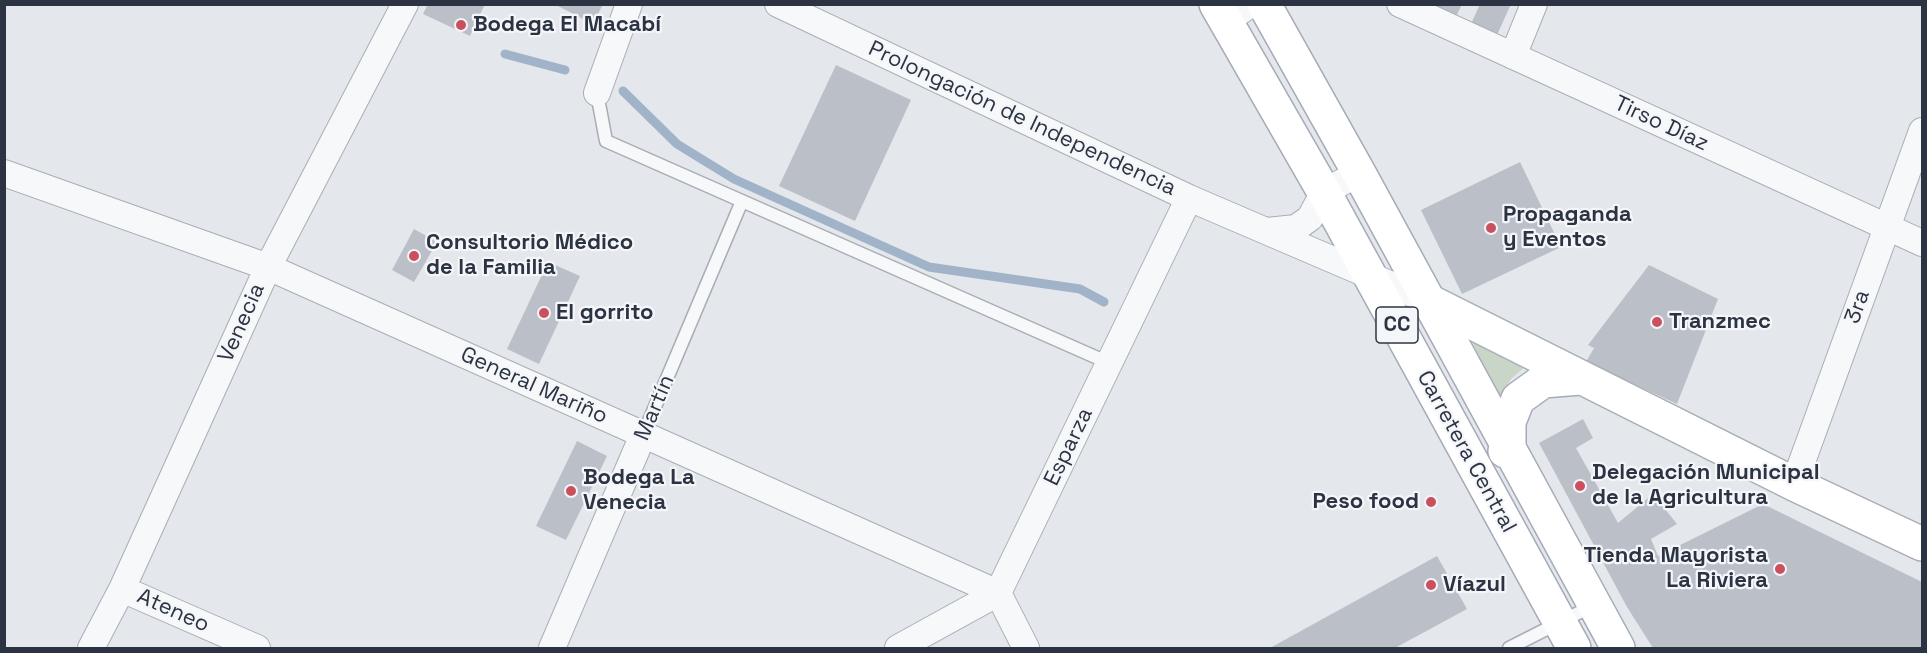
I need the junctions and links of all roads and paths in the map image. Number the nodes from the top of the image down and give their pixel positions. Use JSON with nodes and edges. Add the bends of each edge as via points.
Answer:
{"nodes":[{"id":1,"x":405,"y":4,"type":"edge"},
{"id":2,"x":629,"y":4,"type":"edge"},
{"id":3,"x":778,"y":4,"type":"edge"},
{"id":4,"x":1264,"y":4,"type":"edge"},
{"id":5,"x":1400,"y":4,"type":"edge"},
{"id":6,"x":1534,"y":4,"type":"edge"},
{"id":7,"x":1231,"y":10,"type":"edge"},
{"id":8,"x":1513,"y":56,"type":"junction"},
{"id":9,"x":597,"y":93,"type":"joint"},
{"id":10,"x":1923,"y":131,"type":"edge"},
{"id":11,"x":4,"y":173,"type":"edge"},
{"id":12,"x":1359,"y":173,"type":"junction"},
{"id":13,"x":1324,"y":192,"type":"junction"},
{"id":14,"x":1188,"y":198,"type":"junction"},
{"id":15,"x":742,"y":201,"type":"junction"},
{"id":16,"x":1887,"y":227,"type":"junction"},
{"id":17,"x":1267,"y":231,"type":"junction"},
{"id":18,"x":1923,"y":243,"type":"edge"},
{"id":19,"x":268,"y":267,"type":"junction"},
{"id":20,"x":1370,"y":276,"type":"junction"},
{"id":21,"x":1429,"y":301,"type":"junction"},
{"id":22,"x":1109,"y":363,"type":"junction"},
{"id":23,"x":1580,"y":378,"type":"junction"},
{"id":24,"x":643,"y":435,"type":"junction"},
{"id":25,"x":1509,"y":448,"type":"junction"},
{"id":26,"x":1477,"y":471,"type":"junction"},
{"id":27,"x":1794,"y":484,"type":"junction"},
{"id":28,"x":1923,"y":544,"type":"edge"},
{"id":29,"x":122,"y":589,"type":"junction"},
{"id":30,"x":998,"y":593,"type":"junction"},
{"id":31,"x":1595,"y":605,"type":"junction"},
{"id":32,"x":1567,"y":636,"type":"edge"},
{"id":33,"x":91,"y":648,"type":"edge"},
{"id":34,"x":257,"y":648,"type":"edge"},
{"id":35,"x":552,"y":648,"type":"edge"},
{"id":36,"x":898,"y":648,"type":"edge"},
{"id":37,"x":1026,"y":648,"type":"edge"},
{"id":38,"x":1509,"y":648,"type":"edge"},
{"id":39,"x":1618,"y":648,"type":"edge"}],
"edges":[{"from":1,"to":19,"type":"street","name":"Venecia"},
{"from":2,"to":9,"type":"street"},
{"from":3,"to":14,"type":"street","name":"Prolongación de Independencia"},
{"from":4,"to":12,"type":"main road","name":"Carretera Central","number":"CC"},
{"from":5,"to":8,"type":"street","name":"Tirso Díaz"},
{"from":6,"to":8,"type":"street"},
{"from":7,"to":13,"type":"main road","name":"Carretera Central","number":"CC"},
{"from":8,"to":16,"type":"street","name":"Tirso Díaz"},
{"from":9,"to":15,"type":"lane","via":[[606,141]]},
{"from":10,"to":16,"type":"street","name":"3ra"},
{"from":11,"to":19,"type":"street","name":"General Mariño"},
{"from":12,"to":13,"type":"street"},
{"from":12,"to":21,"type":"main road","name":"Carretera Central","number":"CC"},
{"from":13,"to":17,"type":"street","name":"Prolongación de Independencia","via":[[1310,218],[1296,228]]},
{"from":13,"to":20,"type":"main road","name":"Carretera Central","number":"CC"},
{"from":14,"to":17,"type":"street","name":"Prolongación de Independencia"},
{"from":14,"to":22,"type":"street","name":"Esparza"},
{"from":15,"to":22,"type":"lane"},
{"from":15,"to":24,"type":"lane","name":"Martín"},
{"from":16,"to":18,"type":"street","name":"Tirso Díaz"},
{"from":16,"to":27,"type":"street","name":"3ra"},
{"from":17,"to":20,"type":"street","name":"Prolongación de Independencia"},
{"from":19,"to":24,"type":"street","name":"General Mariño"},
{"from":19,"to":29,"type":"street","name":"Venecia"},
{"from":20,"to":21,"type":"street","name":"Prolongación de Independencia"},
{"from":20,"to":26,"type":"main road","name":"Carretera Central","number":"CC"},
{"from":21,"to":23,"type":"main road","name":"Prolongación de Independencia"},
{"from":21,"to":25,"type":"main road","name":"Carretera Central","number":"CC"},
{"from":22,"to":30,"type":"street","name":"Esparza"},
{"from":23,"to":25,"type":"main road","via":[[1542,381],[1518,399],[1509,422]]},
{"from":23,"to":27,"type":"main road","name":"Prolongación de Independencia"},
{"from":24,"to":30,"type":"street","name":"General Mariño"},
{"from":24,"to":35,"type":"street","name":"Martín"},
{"from":25,"to":26,"type":"main road"},
{"from":25,"to":31,"type":"main road","name":"Carretera Central","number":"CC"},
{"from":26,"to":32,"type":"main road","name":"Carretera Central","number":"CC"},
{"from":27,"to":28,"type":"main road","name":"Prolongación de Independencia"},
{"from":29,"to":33,"type":"street","name":"Venecia"},
{"from":29,"to":34,"type":"street","name":"Ateneo"},
{"from":30,"to":36,"type":"street"},
{"from":30,"to":37,"type":"street"},
{"from":31,"to":32,"type":"lane"},
{"from":31,"to":39,"type":"main road","name":"Carretera Central","number":"CC"},
{"from":32,"to":38,"type":"lane"}]}
